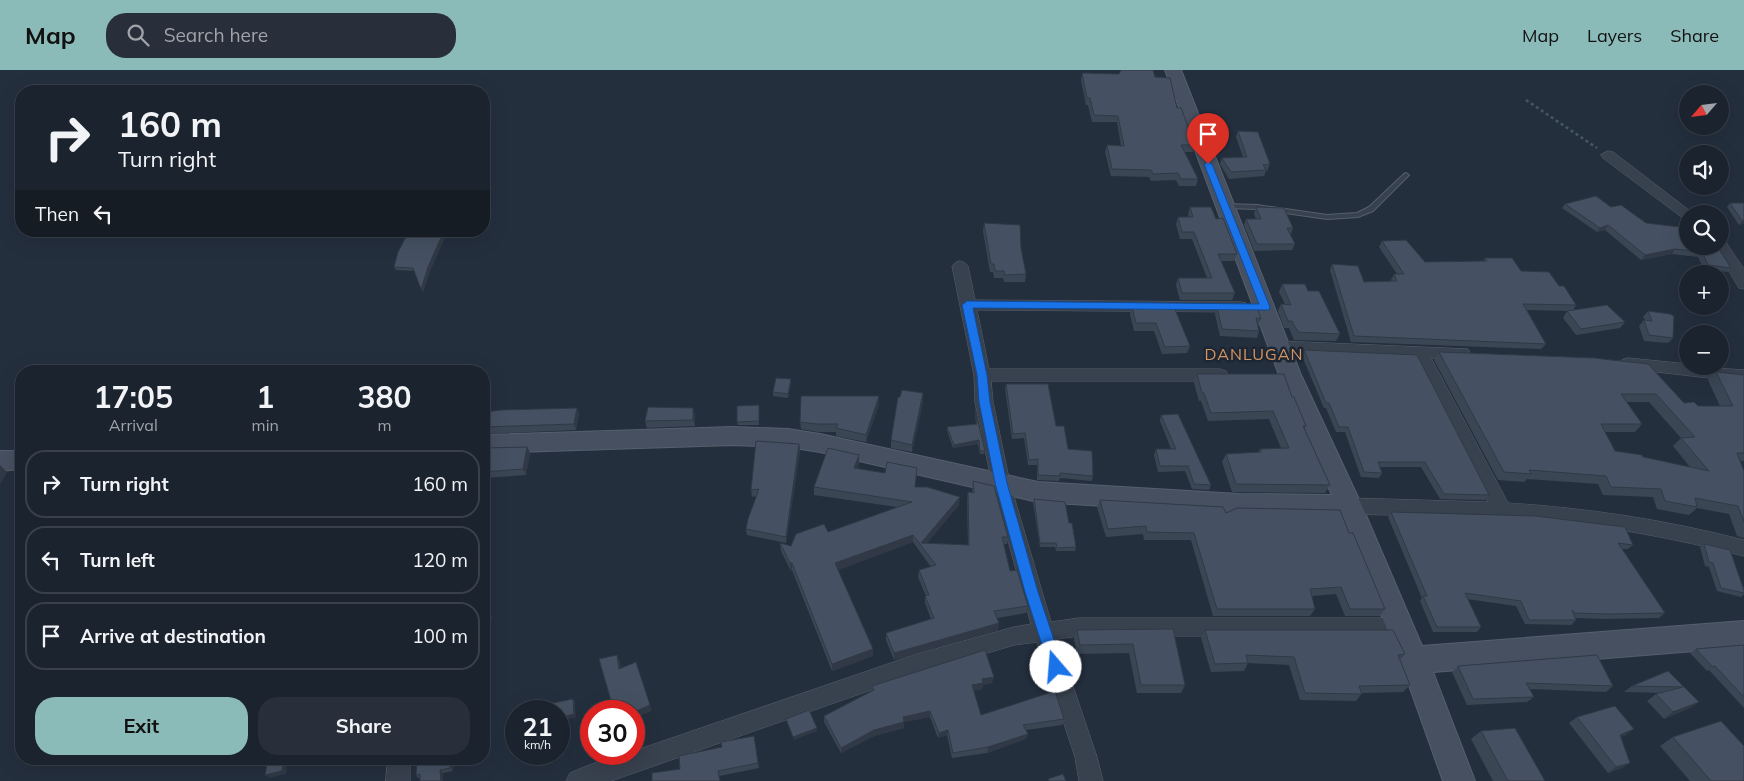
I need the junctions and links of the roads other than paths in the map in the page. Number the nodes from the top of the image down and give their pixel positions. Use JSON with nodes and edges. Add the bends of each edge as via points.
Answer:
{"nodes":[{"id":1,"x":1173,"y":70,"type":"edge"},
{"id":2,"x":1608,"y":155,"type":"road end"},
{"id":3,"x":1406,"y":175,"type":"dead end"},
{"id":4,"x":1225,"y":206,"type":"junction"},
{"id":5,"x":1679,"y":208,"type":"edge"},
{"id":6,"x":1727,"y":255,"type":"edge"},
{"id":7,"x":960,"y":266,"type":"dead end"},
{"id":8,"x":1744,"y":284,"type":"edge"},
{"id":9,"x":967,"y":305,"type":"junction"},
{"id":10,"x":1265,"y":307,"type":"junction"},
{"id":11,"x":1280,"y":347,"type":"junction"},
{"id":12,"x":1420,"y":352,"type":"junction"},
{"id":13,"x":1478,"y":354,"type":"edge"},
{"id":14,"x":1617,"y":362,"type":"edge"},
{"id":15,"x":982,"y":375,"type":"junction"},
{"id":16,"x":1240,"y":375,"type":"edge"},
{"id":17,"x":1744,"y":376,"type":"edge"},
{"id":18,"x":490,"y":444,"type":"edge"},
{"id":19,"x":15,"y":460,"type":"edge"},
{"id":20,"x":0,"y":461,"type":"edge"},
{"id":21,"x":1001,"y":483,"type":"junction"},
{"id":22,"x":1349,"y":506,"type":"junction"},
{"id":23,"x":1502,"y":510,"type":"junction"},
{"id":24,"x":1744,"y":548,"type":"edge"},
{"id":25,"x":1398,"y":627,"type":"junction"},
{"id":26,"x":1044,"y":631,"type":"junction"},
{"id":27,"x":1744,"y":634,"type":"edge"},
{"id":28,"x":1414,"y":660,"type":"junction"},
{"id":29,"x":399,"y":765,"type":"edge"},
{"id":30,"x":398,"y":781,"type":"edge"},
{"id":31,"x":578,"y":781,"type":"edge"},
{"id":32,"x":1091,"y":781,"type":"edge"},
{"id":33,"x":1459,"y":781,"type":"edge"}],
"edges":[{"from":1,"to":4,"type":"street"},
{"from":2,"to":5,"type":"street"},
{"from":3,"to":4,"type":"lane","via":[[1371,209],[1358,215],[1327,217],[1258,207]]},
{"from":4,"to":10,"type":"street"},
{"from":6,"to":8,"type":"street"},
{"from":7,"to":9,"type":"street"},
{"from":9,"to":10,"type":"street"},
{"from":9,"to":15,"type":"street"},
{"from":10,"to":11,"type":"street"},
{"from":11,"to":12,"type":"street"},
{"from":11,"to":22,"type":"street","via":[[1280,375]]},
{"from":12,"to":13,"type":"street"},
{"from":12,"to":23,"type":"street"},
{"from":14,"to":17,"type":"street"},
{"from":15,"to":16,"type":"street"},
{"from":15,"to":21,"type":"street","via":[[984,402]]},
{"from":18,"to":21,"type":"street","via":[[733,436],[788,438]]},
{"from":19,"to":20,"type":"street"},
{"from":21,"to":22,"type":"street","via":[[1052,493],[1239,504]]},
{"from":21,"to":26,"type":"street"},
{"from":22,"to":23,"type":"street"},
{"from":22,"to":25,"type":"street"},
{"from":23,"to":24,"type":"street","via":[[1620,521]]},
{"from":25,"to":26,"type":"street","via":[[1079,627]]},
{"from":25,"to":28,"type":"street"},
{"from":26,"to":31,"type":"street","via":[[1014,636],[926,662]]},
{"from":26,"to":32,"type":"street"},
{"from":27,"to":28,"type":"street"},
{"from":28,"to":33,"type":"street"},
{"from":29,"to":30,"type":"street"}]}
